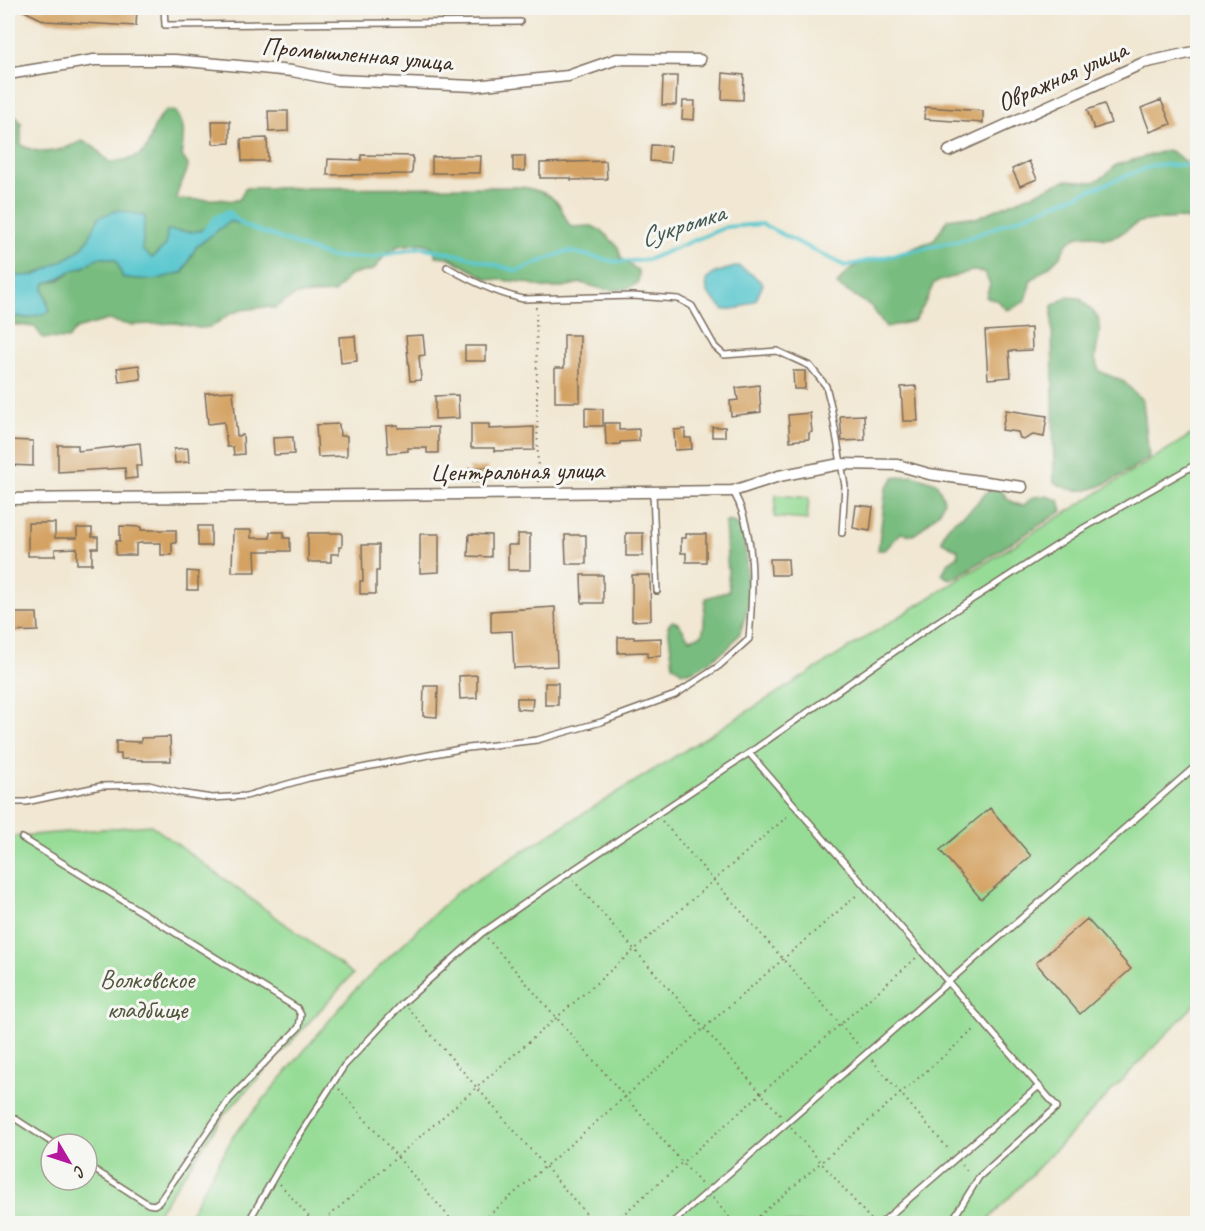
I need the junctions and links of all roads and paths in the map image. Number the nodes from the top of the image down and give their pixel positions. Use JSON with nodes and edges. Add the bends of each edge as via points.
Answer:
{"nodes":[{"id":1,"x":164,"y":8,"type":"edge"},
{"id":2,"x":520,"y":22,"type":"dead end"},
{"id":3,"x":1197,"y":51,"type":"edge"},
{"id":4,"x":700,"y":60,"type":"dead end"},
{"id":5,"x":8,"y":74,"type":"edge"},
{"id":6,"x":949,"y":151,"type":"dead end"},
{"id":7,"x":447,"y":267,"type":"dead end"},
{"id":8,"x":536,"y":298,"type":"junction"},
{"id":9,"x":1197,"y":463,"type":"edge"},
{"id":10,"x":840,"y":464,"type":"junction"},
{"id":11,"x":1022,"y":487,"type":"dead end"},
{"id":12,"x":733,"y":491,"type":"junction"},
{"id":13,"x":653,"y":493,"type":"junction"},
{"id":14,"x":538,"y":494,"type":"junction"},
{"id":15,"x":8,"y":499,"type":"edge"},
{"id":16,"x":842,"y":533,"type":"dead end"},
{"id":17,"x":657,"y":591,"type":"dead end"},
{"id":18,"x":749,"y":753,"type":"junction"},
{"id":19,"x":1197,"y":764,"type":"edge"},
{"id":20,"x":8,"y":802,"type":"edge"},
{"id":21,"x":796,"y":808,"type":"junction"},
{"id":22,"x":657,"y":815,"type":"junction"},
{"id":23,"x":22,"y":838,"type":"dead end"},
{"id":24,"x":567,"y":874,"type":"junction"},
{"id":25,"x":714,"y":880,"type":"junction"},
{"id":26,"x":865,"y":887,"type":"junction"},
{"id":27,"x":482,"y":933,"type":"junction"},
{"id":28,"x":635,"y":949,"type":"junction"},
{"id":29,"x":922,"y":953,"type":"junction"},
{"id":30,"x":784,"y":959,"type":"junction"},
{"id":31,"x":948,"y":982,"type":"junction"},
{"id":32,"x":403,"y":1003,"type":"junction"},
{"id":33,"x":556,"y":1017,"type":"junction"},
{"id":34,"x":983,"y":1022,"type":"junction"},
{"id":35,"x":840,"y":1024,"type":"junction"},
{"id":36,"x":704,"y":1028,"type":"junction"},
{"id":37,"x":865,"y":1053,"type":"junction"},
{"id":38,"x":333,"y":1083,"type":"junction"},
{"id":39,"x":1039,"y":1086,"type":"junction"},
{"id":40,"x":476,"y":1087,"type":"junction"},
{"id":41,"x":900,"y":1093,"type":"junction"},
{"id":42,"x":762,"y":1094,"type":"junction"},
{"id":43,"x":625,"y":1096,"type":"junction"},
{"id":44,"x":8,"y":1114,"type":"edge"},
{"id":45,"x":786,"y":1122,"type":"junction"},
{"id":46,"x":39,"y":1134,"type":"edge"},
{"id":47,"x":397,"y":1156,"type":"junction"},
{"id":48,"x":956,"y":1158,"type":"junction"},
{"id":49,"x":821,"y":1162,"type":"junction"},
{"id":50,"x":683,"y":1163,"type":"junction"},
{"id":51,"x":546,"y":1166,"type":"junction"},
{"id":52,"x":99,"y":1173,"type":"edge"},
{"id":53,"x":274,"y":1177,"type":"junction"},
{"id":54,"x":976,"y":1181,"type":"junction"},
{"id":55,"x":707,"y":1191,"type":"junction"},
{"id":56,"x":247,"y":1224,"type":"edge"},
{"id":57,"x":317,"y":1224,"type":"edge"},
{"id":58,"x":455,"y":1224,"type":"edge"},
{"id":59,"x":479,"y":1224,"type":"edge"},
{"id":60,"x":595,"y":1224,"type":"edge"},
{"id":61,"x":612,"y":1224,"type":"edge"},
{"id":62,"x":671,"y":1224,"type":"edge"},
{"id":63,"x":735,"y":1224,"type":"edge"},
{"id":64,"x":750,"y":1224,"type":"edge"},
{"id":65,"x":874,"y":1224,"type":"edge"},
{"id":66,"x":880,"y":1224,"type":"edge"},
{"id":67,"x":950,"y":1224,"type":"edge"}],
"edges":[{"from":1,"to":2,"type":"lane","via":[[165,25]]},
{"from":3,"to":6,"type":"street","name":"Овражная улица","via":[[1143,63]]},
{"from":4,"to":5,"type":"street","name":"Промышленная улица","via":[[617,59],[568,76],[474,86],[337,80],[292,71],[175,60],[94,60]]},
{"from":7,"to":8,"type":"lane","via":[[507,295]]},
{"from":8,"to":10,"type":"lane","via":[[679,298],[692,306],[724,355],[777,351],[810,366],[826,386]]},
{"from":8,"to":14,"type":"path"},
{"from":9,"to":18,"type":"lane","via":[[937,622]]},
{"from":10,"to":11,"type":"street","name":"Центральная улица","via":[[898,465],[929,474]]},
{"from":10,"to":12,"type":"street","name":"Центральная улица","via":[[779,476]]},
{"from":10,"to":16,"type":"lane","via":[[844,486]]},
{"from":12,"to":13,"type":"street","name":"Центральная улица"},
{"from":12,"to":20,"type":"lane","via":[[748,527],[752,598],[749,639],[719,666],[675,695],[537,740],[460,749],[309,778],[246,796],[212,798],[149,785],[101,786],[26,802]]},
{"from":13,"to":14,"type":"street","name":"Центральная улица"},
{"from":13,"to":17,"type":"lane"},
{"from":14,"to":15,"type":"street","name":"Центральная улица"},
{"from":18,"to":21,"type":"lane"},
{"from":18,"to":22,"type":"lane"},
{"from":19,"to":31,"type":"lane"},
{"from":21,"to":25,"type":"path"},
{"from":21,"to":26,"type":"lane"},
{"from":22,"to":24,"type":"lane"},
{"from":22,"to":25,"type":"path"},
{"from":23,"to":52,"type":"lane","via":[[297,1008],[301,1015],[299,1027],[229,1100],[159,1202],[147,1204]]},
{"from":24,"to":27,"type":"lane"},
{"from":24,"to":28,"type":"path"},
{"from":25,"to":28,"type":"path"},
{"from":25,"to":30,"type":"path"},
{"from":26,"to":29,"type":"lane"},
{"from":26,"to":30,"type":"path"},
{"from":27,"to":32,"type":"lane"},
{"from":27,"to":33,"type":"path"},
{"from":28,"to":33,"type":"path"},
{"from":28,"to":36,"type":"path"},
{"from":29,"to":31,"type":"lane"},
{"from":29,"to":35,"type":"path"},
{"from":30,"to":35,"type":"path"},
{"from":30,"to":36,"type":"path"},
{"from":31,"to":34,"type":"lane"},
{"from":31,"to":37,"type":"lane"},
{"from":32,"to":38,"type":"lane"},
{"from":32,"to":40,"type":"path"},
{"from":33,"to":40,"type":"path"},
{"from":33,"to":43,"type":"path"},
{"from":34,"to":39,"type":"lane"},
{"from":34,"to":41,"type":"path"},
{"from":35,"to":37,"type":"path"},
{"from":35,"to":42,"type":"path"},
{"from":36,"to":42,"type":"path"},
{"from":36,"to":43,"type":"path"},
{"from":37,"to":41,"type":"path"},
{"from":37,"to":45,"type":"lane"},
{"from":38,"to":47,"type":"path"},
{"from":38,"to":53,"type":"lane"},
{"from":39,"to":48,"type":"lane"},
{"from":39,"to":54,"type":"lane","via":[[1057,1107]]},
{"from":40,"to":47,"type":"path"},
{"from":40,"to":51,"type":"path"},
{"from":41,"to":48,"type":"path"},
{"from":41,"to":49,"type":"path"},
{"from":42,"to":45,"type":"path"},
{"from":42,"to":50,"type":"path"},
{"from":43,"to":50,"type":"path"},
{"from":43,"to":51,"type":"path"},
{"from":44,"to":46,"type":"lane"},
{"from":45,"to":49,"type":"path"},
{"from":45,"to":55,"type":"lane"},
{"from":47,"to":57,"type":"path"},
{"from":47,"to":58,"type":"path"},
{"from":48,"to":54,"type":"path"},
{"from":48,"to":66,"type":"lane"},
{"from":49,"to":64,"type":"path"},
{"from":49,"to":65,"type":"path"},
{"from":50,"to":55,"type":"path"},
{"from":50,"to":61,"type":"path"},
{"from":51,"to":59,"type":"path"},
{"from":51,"to":60,"type":"path"},
{"from":53,"to":56,"type":"lane"},
{"from":53,"to":57,"type":"path"},
{"from":54,"to":67,"type":"lane"},
{"from":55,"to":62,"type":"lane"},
{"from":55,"to":63,"type":"path"}]}
